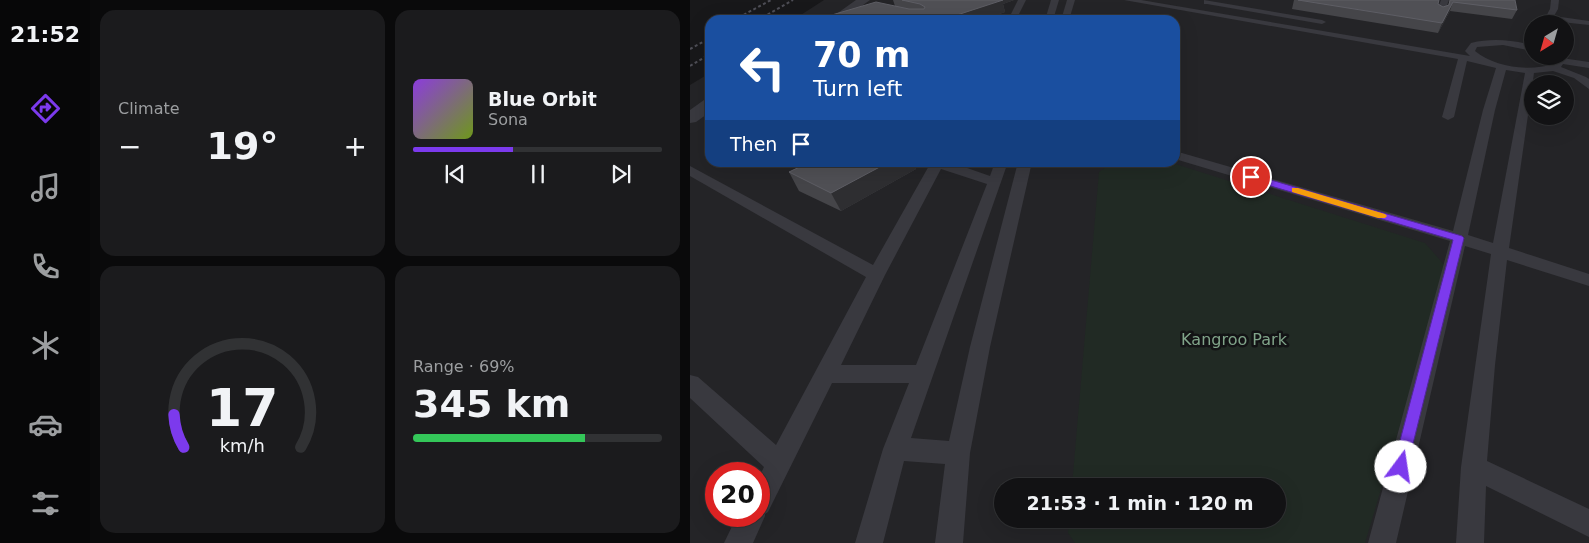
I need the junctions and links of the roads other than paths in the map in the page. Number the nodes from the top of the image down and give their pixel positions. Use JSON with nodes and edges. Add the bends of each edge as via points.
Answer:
{"nodes":[{"id":1,"x":1022,"y":0,"type":"edge"},
{"id":2,"x":1055,"y":0,"type":"edge"},
{"id":3,"x":1071,"y":0,"type":"edge"},
{"id":4,"x":1128,"y":0,"type":"edge"},
{"id":5,"x":1194,"y":0,"type":"edge"},
{"id":6,"x":1445,"y":0,"type":"edge"},
{"id":7,"x":1546,"y":0,"type":"edge"},
{"id":8,"x":1556,"y":1,"type":"edge"},
{"id":9,"x":862,"y":4,"type":"edge"},
{"id":10,"x":1440,"y":13,"type":"edge"},
{"id":11,"x":843,"y":15,"type":"edge"},
{"id":12,"x":1014,"y":15,"type":"edge"},
{"id":13,"x":1050,"y":15,"type":"edge"},
{"id":14,"x":1066,"y":15,"type":"edge"},
{"id":15,"x":1550,"y":15,"type":"edge"},
{"id":16,"x":1574,"y":22,"type":"edge"},
{"id":17,"x":1589,"y":23,"type":"edge"},
{"id":18,"x":1336,"y":24,"type":"dead end"},
{"id":19,"x":1524,"y":46,"type":"edge"},
{"id":20,"x":1465,"y":51,"type":"junction"},
{"id":21,"x":1494,"y":64,"type":"junction"},
{"id":22,"x":1574,"y":64,"type":"edge"},
{"id":23,"x":1546,"y":65,"type":"edge"},
{"id":24,"x":1560,"y":65,"type":"edge"},
{"id":25,"x":1566,"y":65,"type":"edge"},
{"id":26,"x":1589,"y":65,"type":"edge"},
{"id":27,"x":1530,"y":70,"type":"junction"},
{"id":28,"x":1589,"y":71,"type":"edge"},
{"id":29,"x":1589,"y":86,"type":"edge"},
{"id":30,"x":705,"y":108,"type":"edge"},
{"id":31,"x":1448,"y":117,"type":"dead end"},
{"id":32,"x":690,"y":118,"type":"edge"},
{"id":33,"x":1180,"y":156,"type":"edge"},
{"id":34,"x":935,"y":167,"type":"edge"},
{"id":35,"x":964,"y":167,"type":"edge"},
{"id":36,"x":1024,"y":167,"type":"edge"},
{"id":37,"x":690,"y":170,"type":"edge"},
{"id":38,"x":998,"y":172,"type":"edge"},
{"id":39,"x":1459,"y":238,"type":"junction"},
{"id":40,"x":1498,"y":251,"type":"junction"},
{"id":41,"x":876,"y":275,"type":"junction"},
{"id":42,"x":1589,"y":280,"type":"edge"},
{"id":43,"x":825,"y":374,"type":"junction"},
{"id":44,"x":924,"y":374,"type":"junction"},
{"id":45,"x":690,"y":384,"type":"edge"},
{"id":46,"x":895,"y":449,"type":"junction"},
{"id":47,"x":958,"y":453,"type":"junction"},
{"id":48,"x":779,"y":464,"type":"junction"},
{"id":49,"x":1473,"y":467,"type":"junction"},
{"id":50,"x":770,"y":482,"type":"edge"},
{"id":51,"x":1589,"y":522,"type":"edge"},
{"id":52,"x":746,"y":527,"type":"edge"},
{"id":53,"x":738,"y":543,"type":"edge"},
{"id":54,"x":868,"y":543,"type":"edge"},
{"id":55,"x":949,"y":543,"type":"edge"},
{"id":56,"x":1382,"y":543,"type":"edge"},
{"id":57,"x":1470,"y":543,"type":"edge"}],
"edges":[{"from":1,"to":12,"type":"lane"},
{"from":2,"to":13,"type":"lane"},
{"from":3,"to":14,"type":"lane"},
{"from":4,"to":20,"type":"lane"},
{"from":5,"to":18,"type":"lane"},
{"from":6,"to":10,"type":"lane"},
{"from":7,"to":8,"type":"lane"},
{"from":8,"to":15,"type":"lane"},
{"from":9,"to":11,"type":"street"},
{"from":16,"to":17,"type":"lane"},
{"from":19,"to":20,"type":"lane","via":[[1490,42],[1474,45]]},
{"from":20,"to":21,"type":"lane"},
{"from":20,"to":31,"type":"lane"},
{"from":21,"to":27,"type":"lane"},
{"from":21,"to":39,"type":"lane","via":[[1489,110]]},
{"from":22,"to":26,"type":"lane"},
{"from":23,"to":27,"type":"lane"},
{"from":24,"to":29,"type":"lane","via":[[1585,80]]},
{"from":25,"to":28,"type":"lane"},
{"from":27,"to":40,"type":"lane"},
{"from":30,"to":32,"type":"street"},
{"from":33,"to":39,"type":"lane"},
{"from":34,"to":41,"type":"lane"},
{"from":35,"to":38,"type":"lane"},
{"from":36,"to":47,"type":"lane"},
{"from":37,"to":41,"type":"lane"},
{"from":38,"to":44,"type":"lane"},
{"from":39,"to":40,"type":"lane"},
{"from":39,"to":56,"type":"lane"},
{"from":40,"to":42,"type":"lane"},
{"from":40,"to":49,"type":"lane"},
{"from":41,"to":43,"type":"lane"},
{"from":43,"to":44,"type":"lane"},
{"from":43,"to":48,"type":"lane"},
{"from":44,"to":46,"type":"lane"},
{"from":45,"to":48,"type":"lane"},
{"from":46,"to":47,"type":"lane"},
{"from":46,"to":54,"type":"lane"},
{"from":47,"to":55,"type":"lane"},
{"from":48,"to":50,"type":"lane"},
{"from":49,"to":51,"type":"lane"},
{"from":49,"to":57,"type":"lane"},
{"from":52,"to":53,"type":"lane"}]}
